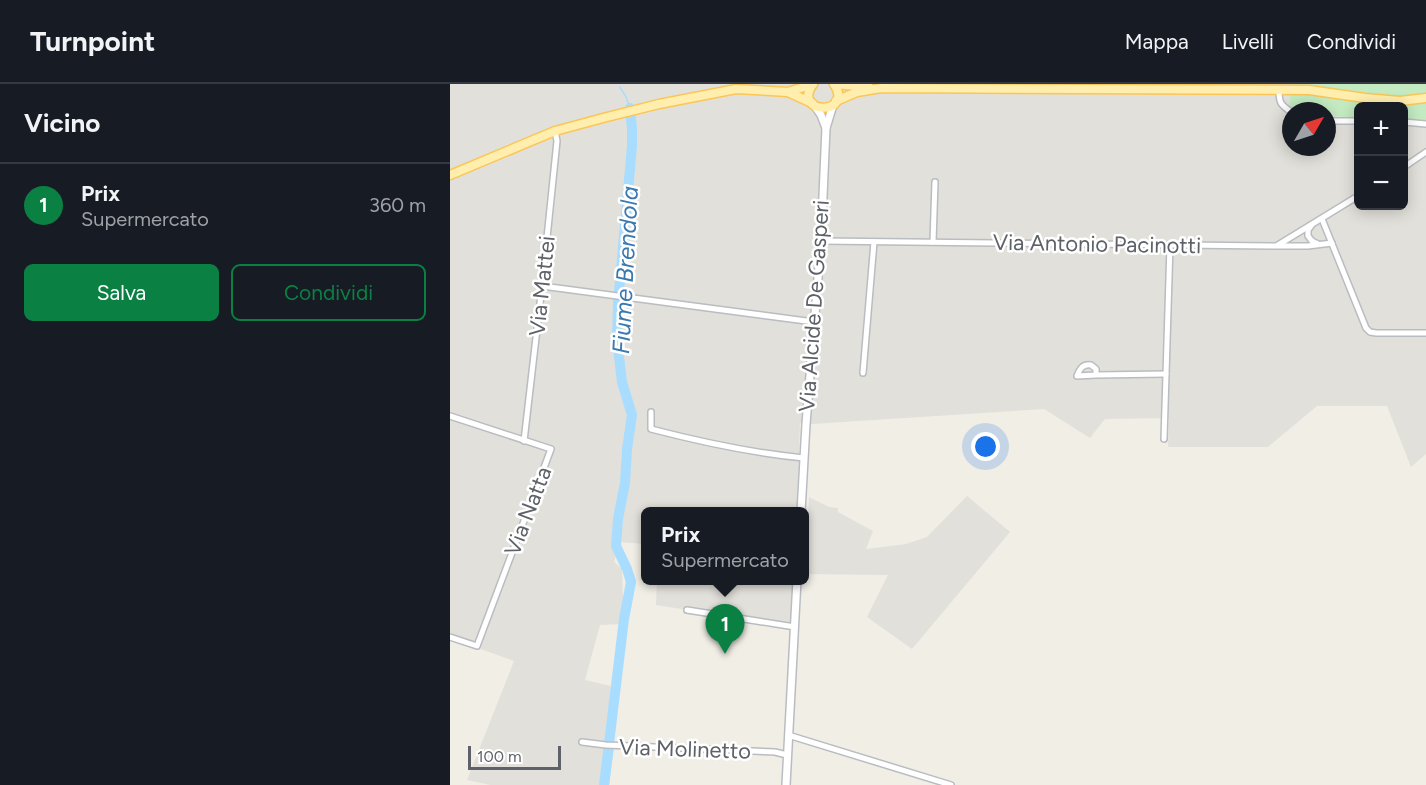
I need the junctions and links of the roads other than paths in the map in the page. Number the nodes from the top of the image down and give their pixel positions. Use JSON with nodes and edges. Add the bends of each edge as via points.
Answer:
{"nodes":[{"id":1,"x":813,"y":84,"type":"edge"},
{"id":2,"x":834,"y":84,"type":"edge"},
{"id":3,"x":881,"y":88,"type":"junction"},
{"id":4,"x":1279,"y":89,"type":"junction"},
{"id":5,"x":788,"y":92,"type":"junction"},
{"id":6,"x":1426,"y":98,"type":"edge"},
{"id":7,"x":835,"y":103,"type":"junction"},
{"id":8,"x":813,"y":104,"type":"junction"},
{"id":9,"x":1282,"y":106,"type":"edge"},
{"id":10,"x":1336,"y":121,"type":"edge"},
{"id":11,"x":1354,"y":121,"type":"edge"},
{"id":12,"x":1408,"y":122,"type":"edge"},
{"id":13,"x":1426,"y":124,"type":"edge"},
{"id":14,"x":826,"y":128,"type":"junction"},
{"id":15,"x":555,"y":131,"type":"junction"},
{"id":16,"x":1426,"y":152,"type":"edge"},
{"id":17,"x":1408,"y":164,"type":"edge"},
{"id":18,"x":450,"y":175,"type":"edge"},
{"id":19,"x":935,"y":182,"type":"dead end"},
{"id":20,"x":1354,"y":199,"type":"edge"},
{"id":21,"x":1322,"y":219,"type":"junction"},
{"id":22,"x":1313,"y":225,"type":"junction"},
{"id":23,"x":821,"y":241,"type":"junction"},
{"id":24,"x":874,"y":242,"type":"junction"},
{"id":25,"x":933,"y":242,"type":"junction"},
{"id":26,"x":1332,"y":243,"type":"junction"},
{"id":27,"x":1319,"y":244,"type":"junction"},
{"id":28,"x":1170,"y":245,"type":"junction"},
{"id":29,"x":1277,"y":246,"type":"junction"},
{"id":30,"x":542,"y":286,"type":"junction"},
{"id":31,"x":814,"y":322,"type":"junction"},
{"id":32,"x":1426,"y":333,"type":"edge"},
{"id":33,"x":863,"y":373,"type":"dead end"},
{"id":34,"x":1166,"y":374,"type":"junction"},
{"id":35,"x":1096,"y":375,"type":"dead end"},
{"id":36,"x":651,"y":412,"type":"dead end"},
{"id":37,"x":450,"y":416,"type":"edge"},
{"id":38,"x":1164,"y":439,"type":"dead end"},
{"id":39,"x":524,"y":441,"type":"junction"},
{"id":40,"x":804,"y":458,"type":"junction"},
{"id":41,"x":801,"y":507,"type":"edge"},
{"id":42,"x":797,"y":585,"type":"edge"},
{"id":43,"x":687,"y":610,"type":"dead end"},
{"id":44,"x":795,"y":627,"type":"junction"},
{"id":45,"x":450,"y":637,"type":"edge"},
{"id":46,"x":788,"y":735,"type":"junction"},
{"id":47,"x":582,"y":742,"type":"dead end"},
{"id":48,"x":787,"y":755,"type":"junction"},
{"id":49,"x":786,"y":785,"type":"edge"},
{"id":50,"x":951,"y":785,"type":"edge"}],
"edges":[{"from":1,"to":5,"type":"main road"},
{"from":1,"to":8,"type":"main road","via":[[809,93]]},
{"from":2,"to":3,"type":"main road"},
{"from":2,"to":7,"type":"main road","via":[[838,95]]},
{"from":3,"to":4,"type":"main road"},
{"from":3,"to":7,"type":"main road","via":[[856,92]]},
{"from":4,"to":6,"type":"main road","via":[[1400,101]]},
{"from":4,"to":9,"type":"street"},
{"from":5,"to":8,"type":"main road"},
{"from":5,"to":15,"type":"main road","via":[[736,89]]},
{"from":7,"to":8,"type":"main road","via":[[824,109]]},
{"from":7,"to":14,"type":"main road","name":"Via Alcide De Gasperi"},
{"from":8,"to":14,"type":"main road"},
{"from":10,"to":11,"type":"street"},
{"from":12,"to":13,"type":"street"},
{"from":14,"to":23,"type":"main road","name":"Via Alcide De Gasperi"},
{"from":15,"to":18,"type":"main road"},
{"from":15,"to":30,"type":"street","name":"Via Mattei"},
{"from":16,"to":17,"type":"street"},
{"from":19,"to":25,"type":"street"},
{"from":20,"to":21,"type":"street"},
{"from":21,"to":22,"type":"street"},
{"from":21,"to":26,"type":"street"},
{"from":22,"to":27,"type":"street","via":[[1308,237]]},
{"from":22,"to":29,"type":"street"},
{"from":23,"to":24,"type":"street","name":"Via Antonio Pacinotti"},
{"from":23,"to":31,"type":"main road","name":"Via Alcide De Gasperi"},
{"from":24,"to":25,"type":"street","name":"Via Antonio Pacinotti"},
{"from":24,"to":33,"type":"street"},
{"from":25,"to":28,"type":"street","name":"Via Antonio Pacinotti"},
{"from":26,"to":27,"type":"street","name":"Via Antonio Pacinotti"},
{"from":26,"to":32,"type":"street","via":[[1370,332]]},
{"from":27,"to":29,"type":"street","name":"Via Antonio Pacinotti"},
{"from":28,"to":29,"type":"street","name":"Via Antonio Pacinotti"},
{"from":28,"to":34,"type":"street"},
{"from":30,"to":31,"type":"street"},
{"from":30,"to":39,"type":"street","name":"Via Mattei"},
{"from":31,"to":40,"type":"main road","name":"Via Alcide De Gasperi"},
{"from":34,"to":35,"type":"street"},
{"from":34,"to":38,"type":"street"},
{"from":36,"to":40,"type":"street","via":[[651,429],[687,439]]},
{"from":37,"to":39,"type":"street","name":"Via Natta"},
{"from":39,"to":45,"type":"street","name":"Via Natta","via":[[551,449],[477,646]]},
{"from":40,"to":41,"type":"main road","name":"Via Alcide De Gasperi"},
{"from":42,"to":44,"type":"main road"},
{"from":43,"to":44,"type":"street"},
{"from":44,"to":46,"type":"main road"},
{"from":46,"to":48,"type":"main road"},
{"from":46,"to":50,"type":"street"},
{"from":47,"to":48,"type":"street","name":"Via Molinetto"},
{"from":48,"to":49,"type":"main road"}]}
